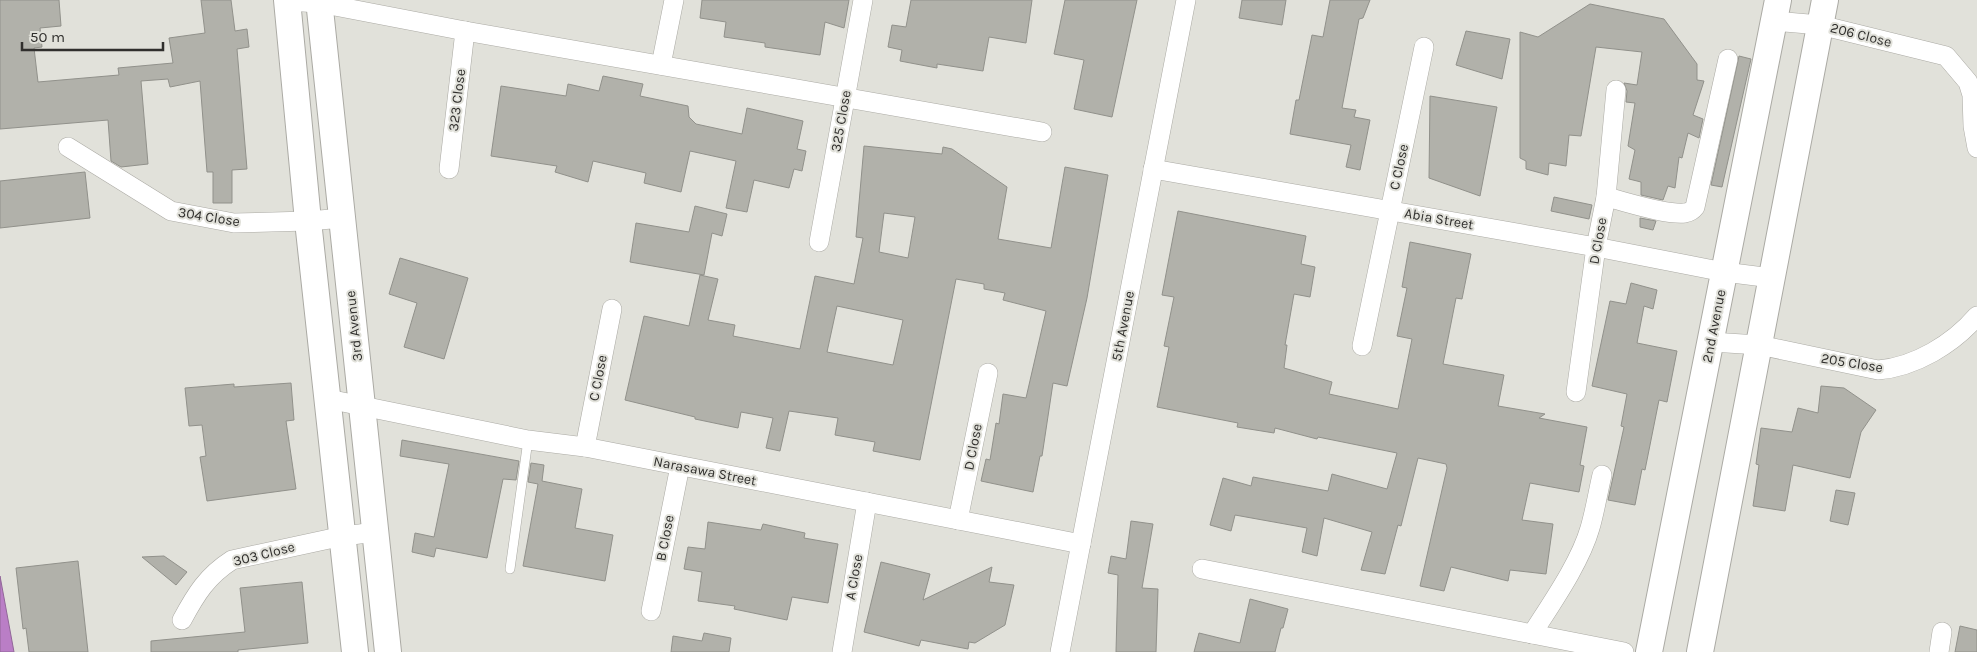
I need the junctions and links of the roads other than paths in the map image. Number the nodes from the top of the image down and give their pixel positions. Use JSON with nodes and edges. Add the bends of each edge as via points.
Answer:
{"nodes":[{"id":1,"x":287,"y":0,"type":"edge"},
{"id":2,"x":674,"y":0,"type":"edge"},
{"id":3,"x":863,"y":0,"type":"edge"},
{"id":4,"x":1186,"y":0,"type":"edge"},
{"id":5,"x":319,"y":1,"type":"edge"},
{"id":6,"x":1776,"y":10,"type":"edge"},
{"id":7,"x":1823,"y":12,"type":"edge"},
{"id":8,"x":465,"y":31,"type":"junction"},
{"id":9,"x":1424,"y":47,"type":"dead end"},
{"id":10,"x":1728,"y":59,"type":"dead end"},
{"id":11,"x":660,"y":65,"type":"junction"},
{"id":12,"x":1616,"y":90,"type":"dead end"},
{"id":13,"x":845,"y":98,"type":"junction"},
{"id":14,"x":1042,"y":132,"type":"dead end"},
{"id":15,"x":68,"y":147,"type":"dead end"},
{"id":16,"x":1977,"y":148,"type":"edge"},
{"id":17,"x":448,"y":169,"type":"dead end"},
{"id":18,"x":1153,"y":169,"type":"junction"},
{"id":19,"x":1606,"y":197,"type":"junction"},
{"id":20,"x":1390,"y":210,"type":"junction"},
{"id":21,"x":342,"y":218,"type":"junction"},
{"id":22,"x":308,"y":221,"type":"junction"},
{"id":23,"x":819,"y":242,"type":"dead end"},
{"id":24,"x":1596,"y":247,"type":"junction"},
{"id":25,"x":1724,"y":272,"type":"junction"},
{"id":26,"x":1772,"y":278,"type":"junction"},
{"id":27,"x":612,"y":309,"type":"dead end"},
{"id":28,"x":1977,"y":316,"type":"edge"},
{"id":29,"x":1711,"y":342,"type":"junction"},
{"id":30,"x":1362,"y":346,"type":"dead end"},
{"id":31,"x":1759,"y":346,"type":"junction"},
{"id":32,"x":988,"y":373,"type":"dead end"},
{"id":33,"x":1576,"y":392,"type":"dead end"},
{"id":34,"x":328,"y":399,"type":"junction"},
{"id":35,"x":363,"y":406,"type":"junction"},
{"id":36,"x":528,"y":440,"type":"junction"},
{"id":37,"x":585,"y":447,"type":"junction"},
{"id":38,"x":680,"y":466,"type":"junction"},
{"id":39,"x":1602,"y":475,"type":"dead end"},
{"id":40,"x":867,"y":502,"type":"junction"},
{"id":41,"x":958,"y":520,"type":"junction"},
{"id":42,"x":376,"y":532,"type":"junction"},
{"id":43,"x":343,"y":536,"type":"junction"},
{"id":44,"x":1081,"y":544,"type":"junction"},
{"id":45,"x":510,"y":569,"type":"dead end"},
{"id":46,"x":1202,"y":569,"type":"dead end"},
{"id":47,"x":651,"y":611,"type":"dead end"},
{"id":48,"x":182,"y":620,"type":"dead end"},
{"id":49,"x":1942,"y":632,"type":"dead end"},
{"id":50,"x":1532,"y":634,"type":"junction"},
{"id":51,"x":355,"y":652,"type":"edge"},
{"id":52,"x":388,"y":652,"type":"edge"},
{"id":53,"x":842,"y":652,"type":"edge"},
{"id":54,"x":1060,"y":652,"type":"edge"},
{"id":55,"x":1624,"y":652,"type":"edge"},
{"id":56,"x":1649,"y":652,"type":"edge"},
{"id":57,"x":1700,"y":652,"type":"edge"},
{"id":58,"x":1939,"y":652,"type":"edge"}],
"edges":[{"from":1,"to":5,"type":"street"},
{"from":1,"to":22,"type":"street"},
{"from":2,"to":11,"type":"street"},
{"from":3,"to":13,"type":"street","name":"325 Close"},
{"from":4,"to":18,"type":"street","name":"5th Avenue"},
{"from":5,"to":8,"type":"street"},
{"from":5,"to":21,"type":"street","name":"3rd Avenue"},
{"from":6,"to":7,"type":"street","name":"206 Close"},
{"from":6,"to":25,"type":"street","name":"2nd Avenue"},
{"from":7,"to":16,"type":"street","name":"206 Close","via":[[1946,56],[1968,82]]},
{"from":7,"to":26,"type":"street"},
{"from":8,"to":11,"type":"street"},
{"from":8,"to":17,"type":"street","name":"323 Close"},
{"from":9,"to":20,"type":"street","name":"C Close"},
{"from":10,"to":19,"type":"street","via":[[1692,211],[1676,213]]},
{"from":11,"to":13,"type":"street"},
{"from":12,"to":19,"type":"street","name":"D Close"},
{"from":13,"to":14,"type":"street"},
{"from":13,"to":23,"type":"street","name":"325 Close"},
{"from":15,"to":22,"type":"street","name":"304 Close","via":[[171,211],[234,223]]},
{"from":18,"to":20,"type":"street","name":"Abia Street"},
{"from":18,"to":44,"type":"street","name":"5th Avenue"},
{"from":19,"to":24,"type":"street","name":"D Close"},
{"from":20,"to":24,"type":"street","name":"Abia Street"},
{"from":20,"to":30,"type":"street","name":"C Close"},
{"from":21,"to":22,"type":"street","name":"304 Close"},
{"from":21,"to":35,"type":"street","name":"3rd Avenue"},
{"from":22,"to":34,"type":"street"},
{"from":24,"to":25,"type":"street","name":"Abia Street"},
{"from":24,"to":33,"type":"street","name":"D Close"},
{"from":25,"to":26,"type":"street","name":"Abia Street"},
{"from":25,"to":29,"type":"street","name":"2nd Avenue"},
{"from":26,"to":31,"type":"street"},
{"from":27,"to":37,"type":"street","name":"C Close"},
{"from":28,"to":31,"type":"street","name":"205 Close","via":[[1928,355],[1895,369],[1878,370]]},
{"from":29,"to":31,"type":"street","name":"205 Close"},
{"from":29,"to":56,"type":"street","name":"2nd Avenue"},
{"from":31,"to":57,"type":"street"},
{"from":32,"to":41,"type":"street","name":"D Close"},
{"from":34,"to":35,"type":"street","name":"Narasawa Street"},
{"from":34,"to":43,"type":"street"},
{"from":35,"to":36,"type":"street","name":"Narasawa Street"},
{"from":35,"to":42,"type":"street","name":"3rd Avenue"},
{"from":36,"to":37,"type":"street","name":"Narasawa Street"},
{"from":36,"to":45,"type":"lane"},
{"from":37,"to":38,"type":"street","name":"Narasawa Street"},
{"from":38,"to":40,"type":"street","name":"Narasawa Street"},
{"from":38,"to":47,"type":"street","name":"B Close"},
{"from":39,"to":50,"type":"street","via":[[1584,544],[1560,591]]},
{"from":40,"to":41,"type":"street","name":"Narasawa Street"},
{"from":40,"to":53,"type":"street","name":"A Close"},
{"from":41,"to":44,"type":"street","name":"Narasawa Street"},
{"from":42,"to":43,"type":"street","name":"303 Close"},
{"from":42,"to":52,"type":"street","name":"3rd Avenue"},
{"from":43,"to":48,"type":"street","name":"303 Close","via":[[232,560],[217,570],[196,594]]},
{"from":43,"to":51,"type":"street"},
{"from":44,"to":54,"type":"street","name":"5th Avenue"},
{"from":46,"to":50,"type":"street"},
{"from":49,"to":58,"type":"street"},
{"from":50,"to":55,"type":"street"}]}
